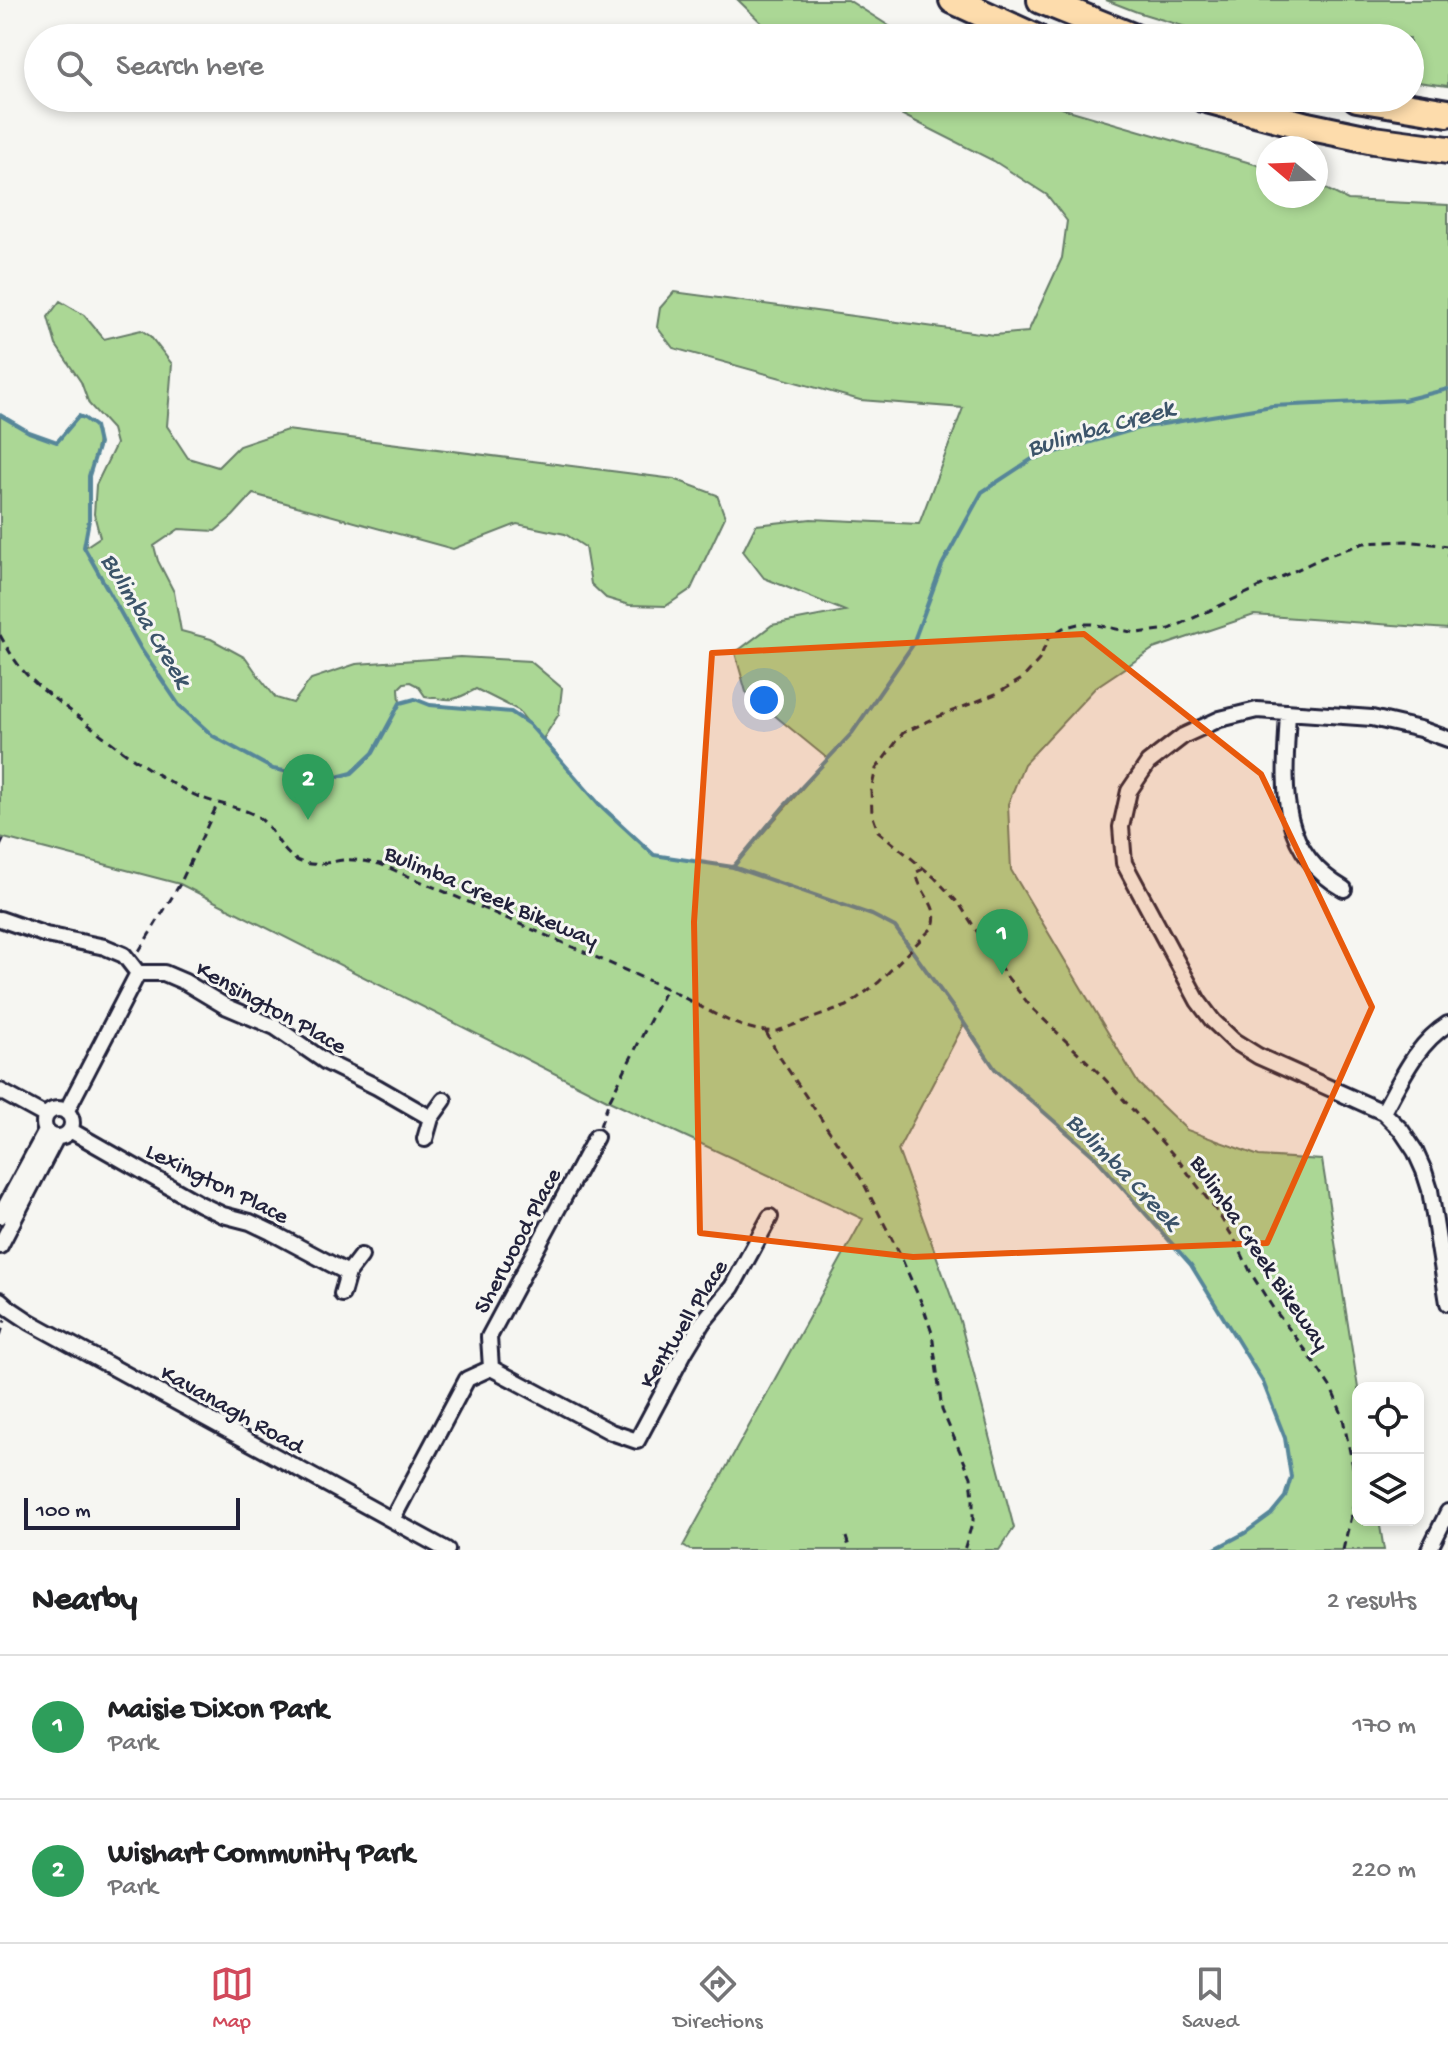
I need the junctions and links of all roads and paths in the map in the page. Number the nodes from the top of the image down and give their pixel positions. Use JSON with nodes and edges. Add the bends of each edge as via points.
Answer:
{"nodes":[{"id":1,"x":953,"y":0,"type":"edge"},
{"id":2,"x":1041,"y":0,"type":"edge"},
{"id":3,"x":1005,"y":24,"type":"edge"},
{"id":4,"x":1100,"y":24,"type":"edge"},
{"id":5,"x":1424,"y":109,"type":"edge"},
{"id":6,"x":1255,"y":112,"type":"edge"},
{"id":7,"x":1448,"y":113,"type":"edge"},
{"id":8,"x":1448,"y":150,"type":"edge"},
{"id":9,"x":1448,"y":546,"type":"edge"},
{"id":10,"x":0,"y":635,"type":"edge"},
{"id":11,"x":1288,"y":712,"type":"junction"},
{"id":12,"x":1448,"y":739,"type":"edge"},
{"id":13,"x":218,"y":803,"type":"junction"},
{"id":14,"x":4,"y":838,"type":"dead end"},
{"id":15,"x":0,"y":846,"type":"edge"},
{"id":16,"x":925,"y":868,"type":"junction"},
{"id":17,"x":1344,"y":889,"type":"dead end"},
{"id":18,"x":0,"y":919,"type":"edge"},
{"id":19,"x":135,"y":968,"type":"junction"},
{"id":20,"x":666,"y":989,"type":"junction"},
{"id":21,"x":1448,"y":1024,"type":"edge"},
{"id":22,"x":766,"y":1032,"type":"junction"},
{"id":23,"x":0,"y":1091,"type":"edge"},
{"id":24,"x":444,"y":1100,"type":"dead end"},
{"id":25,"x":66,"y":1112,"type":"junction"},
{"id":26,"x":1383,"y":1112,"type":"junction"},
{"id":27,"x":431,"y":1118,"type":"junction"},
{"id":28,"x":49,"y":1128,"type":"junction"},
{"id":29,"x":70,"y":1130,"type":"junction"},
{"id":30,"x":596,"y":1137,"type":"joint"},
{"id":31,"x":425,"y":1139,"type":"dead end"},
{"id":32,"x":1448,"y":1201,"type":"edge"},
{"id":33,"x":1432,"y":1204,"type":"junction"},
{"id":34,"x":0,"y":1216,"type":"edge"},
{"id":35,"x":770,"y":1217,"type":"dead end"},
{"id":36,"x":0,"y":1246,"type":"edge"},
{"id":37,"x":361,"y":1256,"type":"dead end"},
{"id":38,"x":348,"y":1273,"type":"junction"},
{"id":39,"x":342,"y":1294,"type":"dead end"},
{"id":40,"x":0,"y":1300,"type":"edge"},
{"id":41,"x":1448,"y":1303,"type":"edge"},
{"id":42,"x":491,"y":1368,"type":"junction"},
{"id":43,"x":1448,"y":1512,"type":"edge"},
{"id":44,"x":392,"y":1520,"type":"junction"},
{"id":45,"x":846,"y":1537,"type":"dead end"},
{"id":46,"x":447,"y":1550,"type":"edge"},
{"id":47,"x":850,"y":1550,"type":"edge"},
{"id":48,"x":964,"y":1550,"type":"edge"},
{"id":49,"x":1343,"y":1550,"type":"edge"},
{"id":50,"x":1429,"y":1550,"type":"edge"}],
"edges":[{"from":1,"to":3,"type":"highway"},
{"from":2,"to":4,"type":"highway"},
{"from":5,"to":7,"type":"highway"},
{"from":6,"to":8,"type":"highway","via":[[1374,140]]},
{"from":9,"to":16,"type":"path","name":"Bulimba Creek Bikeway","via":[[1364,543],[1170,629],[1136,633],[1092,624],[1063,628],[1049,637],[1039,660],[1022,679],[903,733],[876,769],[871,790],[878,831]]},
{"from":10,"to":13,"type":"path","name":"Bulimba Creek Bikeway","via":[[27,675],[111,743],[156,774]]},
{"from":11,"to":12,"type":"street","via":[[1372,718]]},
{"from":11,"to":17,"type":"street","via":[[1285,789],[1295,836],[1327,879]]},
{"from":11,"to":26,"type":"street","via":[[1257,710],[1220,719],[1183,736],[1148,763],[1129,791],[1121,827],[1124,863],[1198,1001],[1223,1031],[1258,1056]]},
{"from":13,"to":19,"type":"path"},
{"from":13,"to":20,"type":"path","name":"Bulimba Creek Bikeway","via":[[266,822],[297,861],[380,864]]},
{"from":14,"to":15,"type":"path"},
{"from":16,"to":22,"type":"path","via":[[916,875],[935,921],[900,962],[847,1006]]},
{"from":16,"to":49,"type":"path","name":"Bulimba Creek Bikeway","via":[[960,905],[1031,1007],[1179,1161],[1331,1388],[1355,1476],[1355,1504]]},
{"from":18,"to":19,"type":"street","name":"Kensington Place","via":[[105,947],[124,955]]},
{"from":19,"to":25,"type":"street"},
{"from":19,"to":27,"type":"street","name":"Kensington Place","via":[[164,973],[275,1027],[326,1062]]},
{"from":20,"to":22,"type":"path","name":"Bulimba Creek Bikeway","via":[[746,1028]]},
{"from":20,"to":30,"type":"path"},
{"from":21,"to":26,"type":"street","via":[[1413,1058]]},
{"from":22,"to":48,"type":"path","via":[[862,1180],[923,1306],[932,1333],[942,1410],[971,1477],[973,1521]]},
{"from":23,"to":28,"type":"street"},
{"from":24,"to":27,"type":"street"},
{"from":25,"to":28,"type":"street","via":[[55,1110]]},
{"from":25,"to":29,"type":"street"},
{"from":26,"to":33,"type":"street","via":[[1415,1151]]},
{"from":27,"to":31,"type":"street"},
{"from":28,"to":29,"type":"street","via":[[64,1136]]},
{"from":28,"to":34,"type":"street"},
{"from":28,"to":36,"type":"street"},
{"from":29,"to":38,"type":"street","name":"Lexington Place","via":[[200,1204],[250,1222]]},
{"from":30,"to":42,"type":"street","name":"Sherwood Place","via":[[489,1337]]},
{"from":32,"to":33,"type":"street"},
{"from":33,"to":41,"type":"street"},
{"from":35,"to":42,"type":"street","name":"Kentwell Place","via":[[732,1287],[685,1351],[637,1441]]},
{"from":37,"to":38,"type":"street"},
{"from":38,"to":39,"type":"street"},
{"from":40,"to":44,"type":"street","name":"Kavanagh Road","via":[[30,1322]]},
{"from":42,"to":44,"type":"street","via":[[467,1379]]},
{"from":43,"to":50,"type":"street"},
{"from":44,"to":46,"type":"street","name":"Kavanagh Road"},
{"from":45,"to":47,"type":"path"}]}
